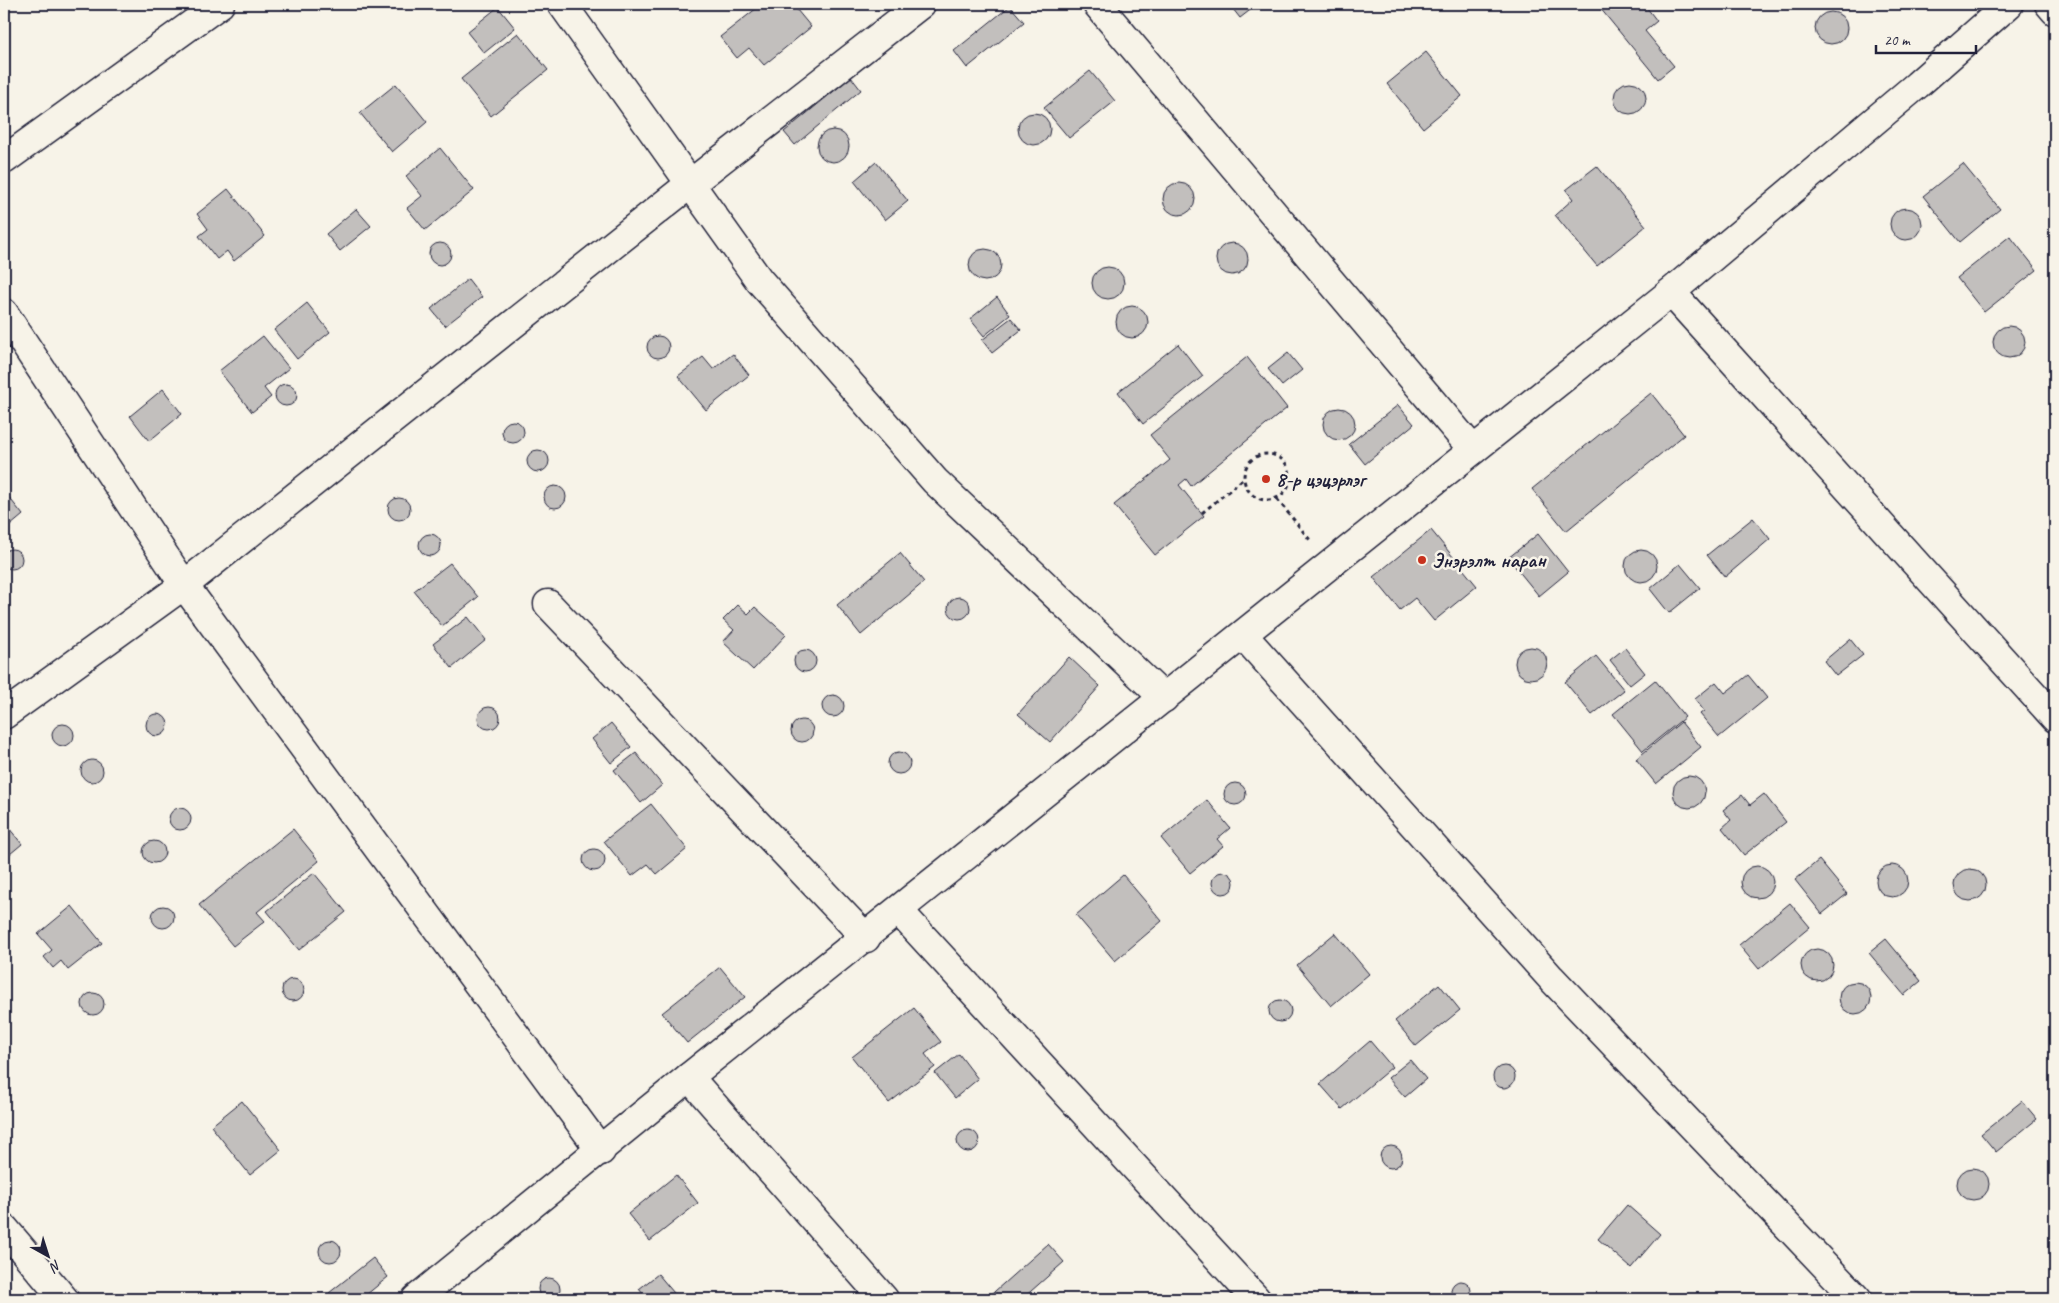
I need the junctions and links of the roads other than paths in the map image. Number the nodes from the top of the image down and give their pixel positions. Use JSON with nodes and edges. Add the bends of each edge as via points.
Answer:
{"nodes":[{"id":1,"x":220,"y":4,"type":"edge"},
{"id":2,"x":562,"y":4,"type":"edge"},
{"id":3,"x":921,"y":4,"type":"edge"},
{"id":4,"x":1097,"y":4,"type":"edge"},
{"id":5,"x":2009,"y":4,"type":"edge"},
{"id":6,"x":2049,"y":4,"type":"edge"},
{"id":7,"x":2055,"y":11,"type":"edge"},
{"id":8,"x":4,"y":160,"type":"edge"},
{"id":9,"x":690,"y":184,"type":"junction"},
{"id":10,"x":1671,"y":292,"type":"junction"},
{"id":11,"x":4,"y":312,"type":"edge"},
{"id":12,"x":1473,"y":450,"type":"junction"},
{"id":13,"x":184,"y":585,"type":"junction"},
{"id":14,"x":548,"y":604,"type":"dead end"},
{"id":15,"x":1243,"y":635,"type":"junction"},
{"id":16,"x":1164,"y":698,"type":"junction"},
{"id":17,"x":4,"y":715,"type":"edge"},
{"id":18,"x":2055,"y":718,"type":"edge"},
{"id":19,"x":899,"y":911,"type":"junction"},
{"id":20,"x":866,"y":938,"type":"junction"},
{"id":21,"x":689,"y":1077,"type":"junction"},
{"id":22,"x":601,"y":1151,"type":"junction"},
{"id":23,"x":4,"y":1228,"type":"edge"},
{"id":24,"x":64,"y":1299,"type":"edge"},
{"id":25,"x":416,"y":1299,"type":"edge"},
{"id":26,"x":884,"y":1299,"type":"edge"},
{"id":27,"x":1256,"y":1299,"type":"edge"},
{"id":28,"x":1857,"y":1299,"type":"edge"}],
"edges":[{"from":1,"to":8,"type":"street"},
{"from":2,"to":9,"type":"street"},
{"from":3,"to":9,"type":"street"},
{"from":4,"to":12,"type":"street"},
{"from":5,"to":10,"type":"street"},
{"from":6,"to":7,"type":"street"},
{"from":9,"to":13,"type":"street"},
{"from":9,"to":16,"type":"street","via":[[759,280],[935,481]]},
{"from":10,"to":12,"type":"street"},
{"from":10,"to":18,"type":"street"},
{"from":11,"to":13,"type":"street"},
{"from":12,"to":15,"type":"street"},
{"from":13,"to":17,"type":"street"},
{"from":13,"to":22,"type":"street"},
{"from":14,"to":20,"type":"street"},
{"from":15,"to":16,"type":"street"},
{"from":15,"to":28,"type":"street","via":[[1551,978]]},
{"from":16,"to":19,"type":"street"},
{"from":19,"to":20,"type":"street"},
{"from":19,"to":27,"type":"street"},
{"from":20,"to":21,"type":"street"},
{"from":21,"to":22,"type":"street"},
{"from":21,"to":26,"type":"street"},
{"from":22,"to":25,"type":"street"},
{"from":23,"to":24,"type":"street"}]}
